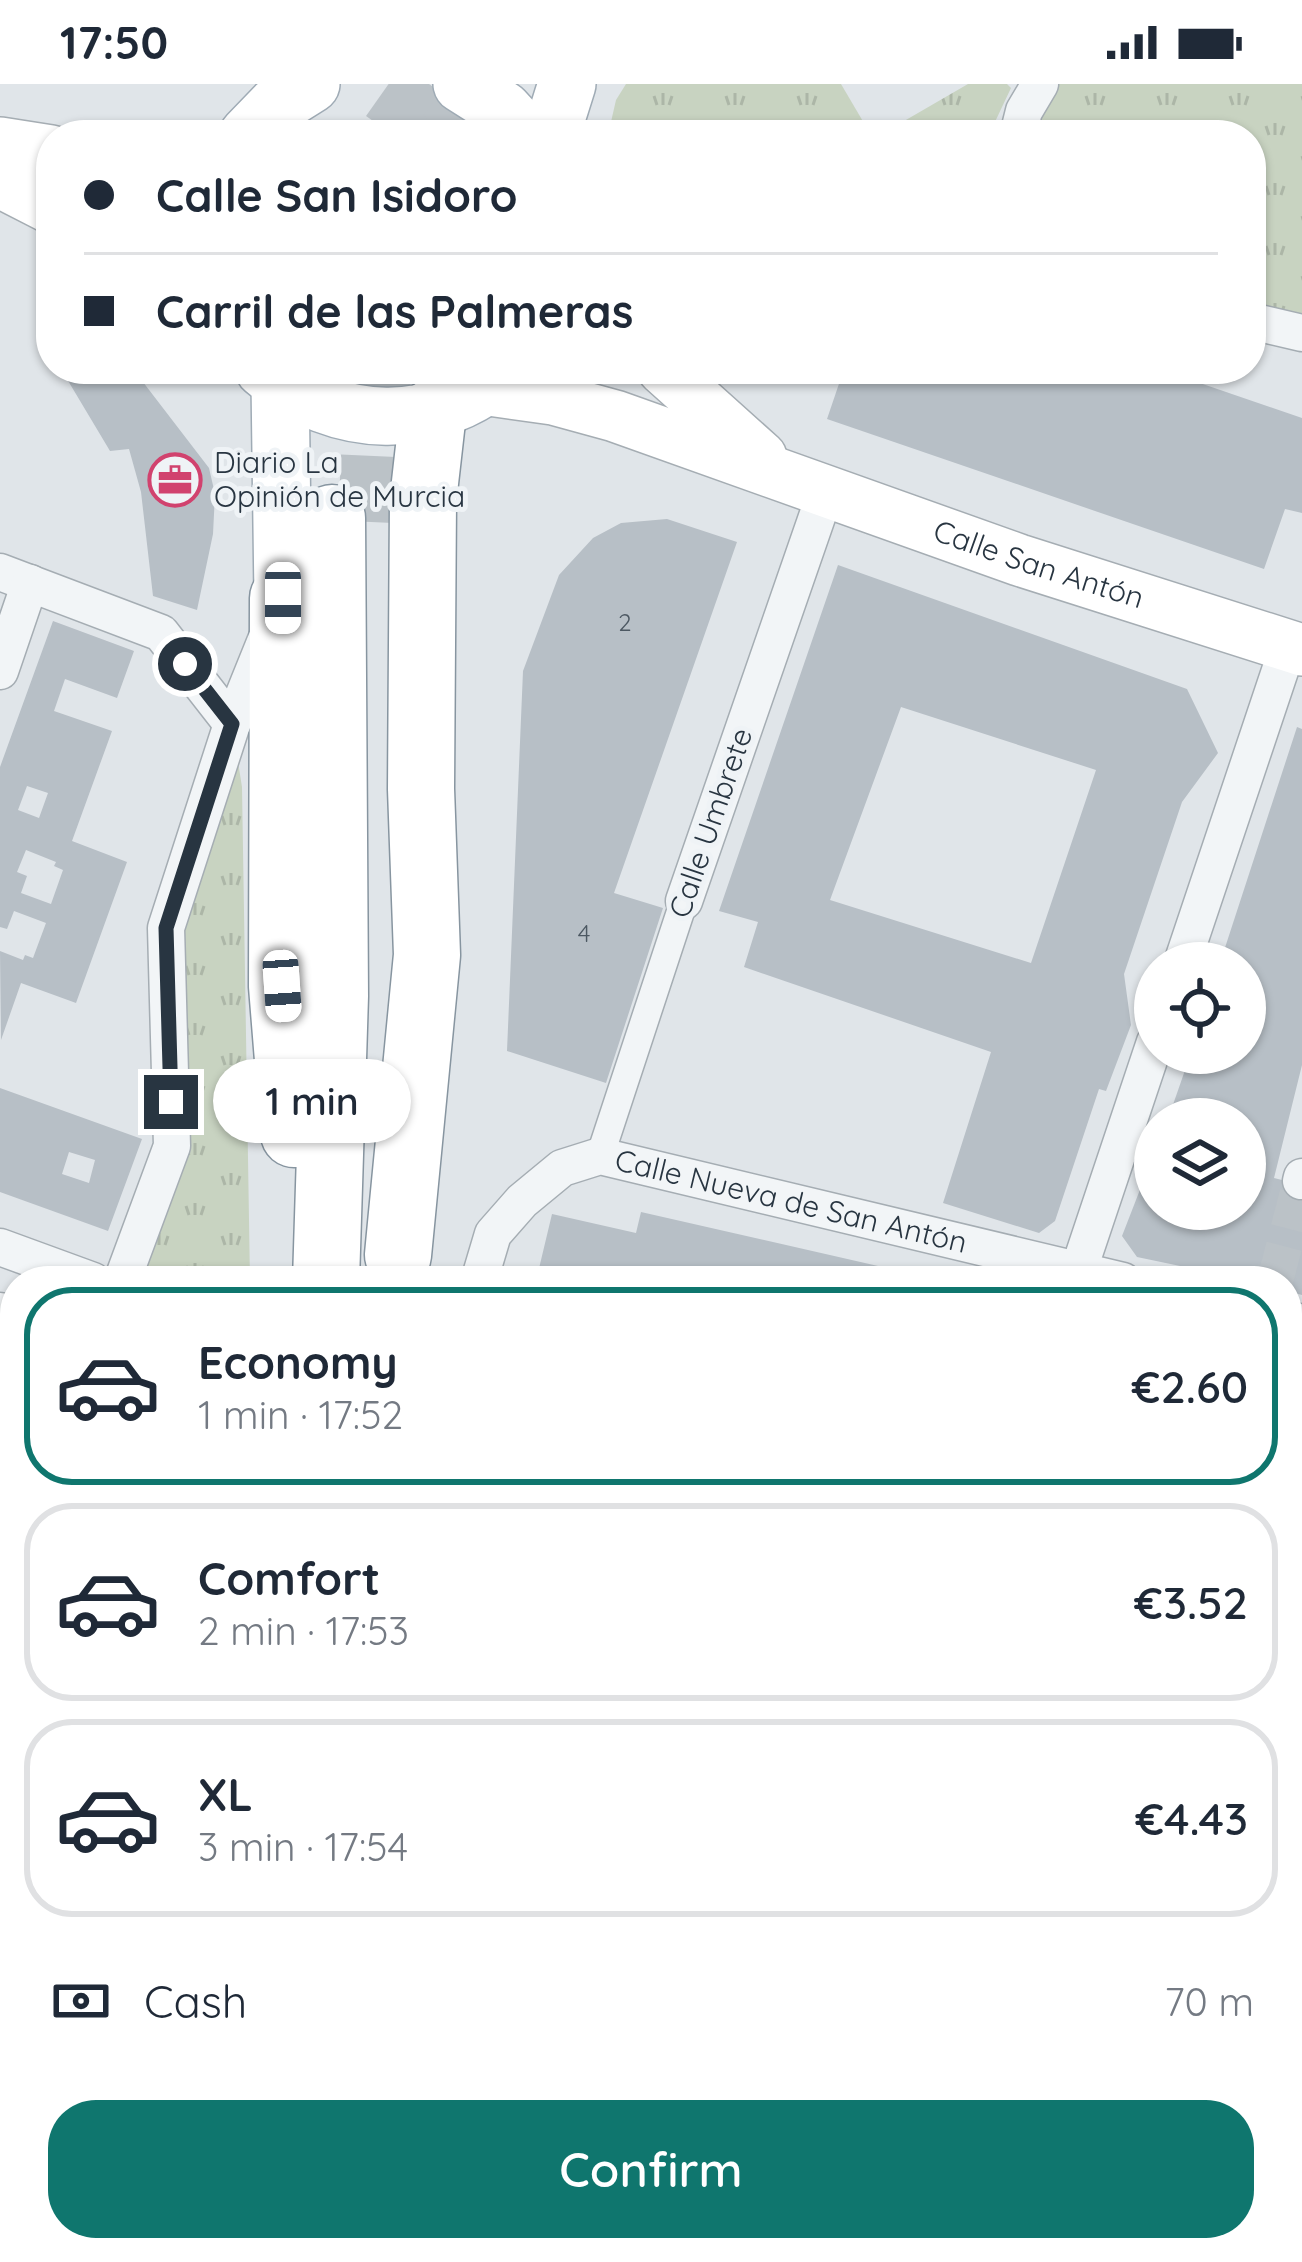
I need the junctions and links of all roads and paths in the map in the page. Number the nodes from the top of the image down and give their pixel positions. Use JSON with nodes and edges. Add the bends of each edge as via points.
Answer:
{"nodes":[{"id":1,"x":311,"y":84,"type":"edge"},
{"id":2,"x":462,"y":84,"type":"edge"},
{"id":3,"x":567,"y":84,"type":"edge"},
{"id":4,"x":1040,"y":84,"type":"edge"},
{"id":5,"x":249,"y":120,"type":"edge"},
{"id":6,"x":512,"y":120,"type":"edge"},
{"id":7,"x":556,"y":120,"type":"edge"},
{"id":8,"x":1022,"y":120,"type":"edge"},
{"id":9,"x":0,"y":143,"type":"edge"},
{"id":10,"x":36,"y":149,"type":"edge"},
{"id":11,"x":0,"y":182,"type":"edge"},
{"id":12,"x":36,"y":200,"type":"edge"},
{"id":13,"x":1266,"y":325,"type":"edge"},
{"id":14,"x":1302,"y":333,"type":"edge"},
{"id":15,"x":272,"y":384,"type":"edge"},
{"id":16,"x":283,"y":384,"type":"edge"},
{"id":17,"x":682,"y":384,"type":"edge"},
{"id":18,"x":474,"y":390,"type":"edge"},
{"id":19,"x":803,"y":482,"type":"junction"},
{"id":20,"x":15,"y":578,"type":"edge"},
{"id":21,"x":283,"y":598,"type":"junction"},
{"id":22,"x":1295,"y":649,"type":"edge"},
{"id":23,"x":0,"y":671,"type":"edge"},
{"id":24,"x":232,"y":724,"type":"junction"},
{"id":25,"x":683,"y":902,"type":"joint"},
{"id":26,"x":1190,"y":942,"type":"edge"},
{"id":27,"x":1144,"y":1074,"type":"edge"},
{"id":28,"x":600,"y":1156,"type":"junction"},
{"id":29,"x":0,"y":1247,"type":"edge"},
{"id":30,"x":52,"y":1266,"type":"edge"},
{"id":31,"x":128,"y":1266,"type":"edge"},
{"id":32,"x":304,"y":1266,"type":"edge"},
{"id":33,"x":326,"y":1266,"type":"edge"},
{"id":34,"x":398,"y":1266,"type":"edge"},
{"id":35,"x":398,"y":1266,"type":"edge"},
{"id":36,"x":484,"y":1266,"type":"edge"},
{"id":37,"x":1036,"y":1266,"type":"edge"},
{"id":38,"x":1079,"y":1266,"type":"edge"}],
"edges":[{"from":1,"to":5,"type":"main road"},
{"from":2,"to":6,"type":"main road"},
{"from":3,"to":7,"type":"main road"},
{"from":4,"to":8,"type":"street"},
{"from":9,"to":10,"type":"main road"},
{"from":11,"to":12,"type":"main road"},
{"from":13,"to":14,"type":"street"},
{"from":15,"to":21,"type":"main road"},
{"from":16,"to":18,"type":"main road","via":[[353,415],[406,417]]},
{"from":17,"to":19,"type":"main road","name":"Calle San Antón"},
{"from":18,"to":19,"type":"main road","name":"Calle San Antón","via":[[594,410]]},
{"from":18,"to":34,"type":"highway","via":[[423,500],[427,955]]},
{"from":19,"to":22,"type":"main road","name":"Calle San Antón"},
{"from":19,"to":25,"type":"street","name":"Calle Umbrete"},
{"from":20,"to":23,"type":"street"},
{"from":20,"to":24,"type":"street","via":[[161,634]]},
{"from":21,"to":24,"type":"street"},
{"from":21,"to":32,"type":"highway","via":[[282,986]]},
{"from":22,"to":26,"type":"street"},
{"from":24,"to":31,"type":"street","via":[[166,928],[172,1146]]},
{"from":25,"to":28,"type":"street","name":"Calle Umbrete"},
{"from":27,"to":38,"type":"street"},
{"from":28,"to":36,"type":"street","via":[[562,1168],[522,1201],[494,1234]]},
{"from":28,"to":37,"type":"street","name":"Calle Nueva de San Antón"},
{"from":29,"to":30,"type":"street"},
{"from":33,"to":35,"type":"highway","via":[[351,520]]}]}
